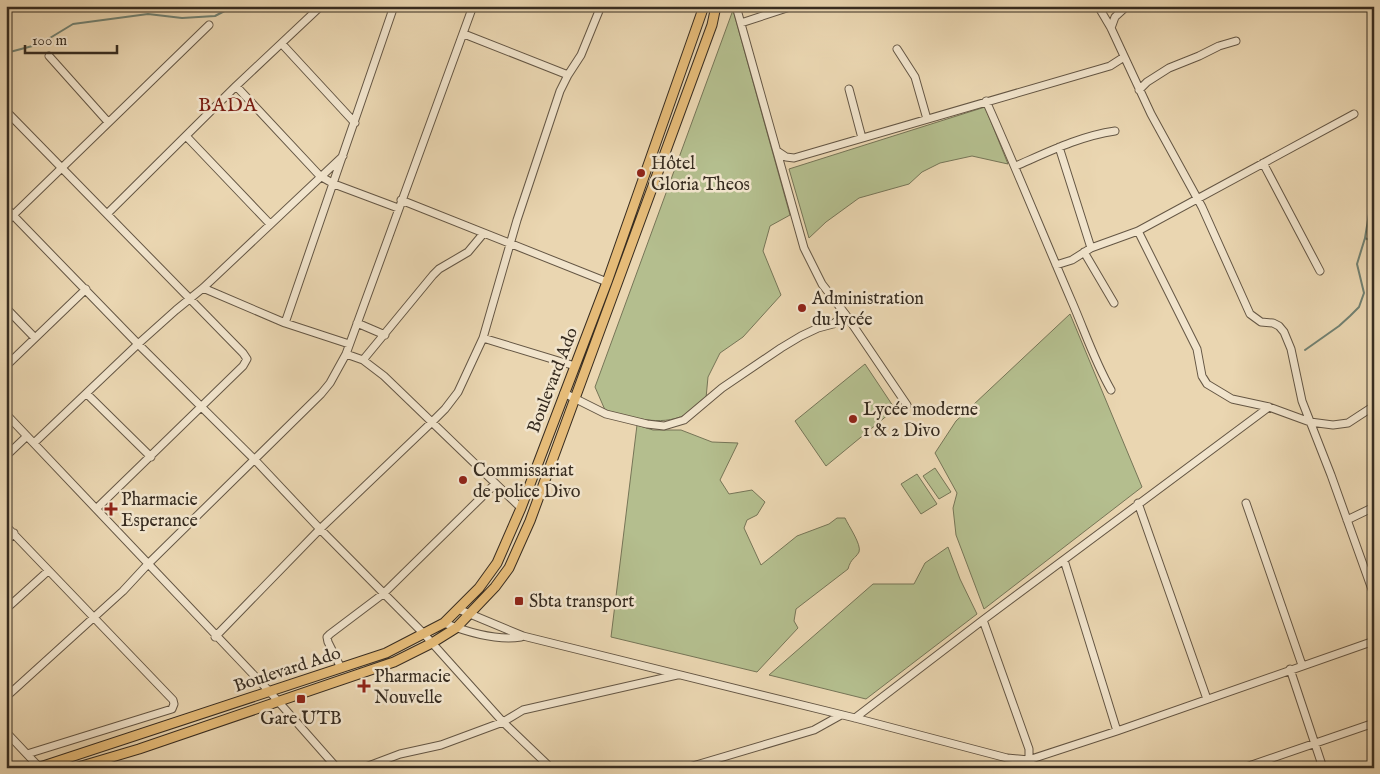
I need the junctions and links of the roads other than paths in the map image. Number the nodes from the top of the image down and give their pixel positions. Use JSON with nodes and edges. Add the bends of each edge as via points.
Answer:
{"nodes":[{"id":1,"x":321,"y":6,"type":"edge"},
{"id":2,"x":394,"y":6,"type":"edge"},
{"id":3,"x":473,"y":6,"type":"edge"},
{"id":4,"x":601,"y":6,"type":"edge"},
{"id":5,"x":704,"y":6,"type":"edge"},
{"id":6,"x":716,"y":6,"type":"edge"},
{"id":7,"x":736,"y":6,"type":"edge"},
{"id":8,"x":793,"y":6,"type":"edge"},
{"id":9,"x":1098,"y":6,"type":"edge"},
{"id":10,"x":1127,"y":6,"type":"edge"},
{"id":11,"x":741,"y":23,"type":"junction"},
{"id":12,"x":209,"y":25,"type":"dead end"},
{"id":13,"x":1111,"y":28,"type":"junction"},
{"id":14,"x":464,"y":34,"type":"junction"},
{"id":15,"x":1236,"y":41,"type":"dead end"},
{"id":16,"x":282,"y":44,"type":"junction"},
{"id":17,"x":897,"y":50,"type":"dead end"},
{"id":18,"x":49,"y":56,"type":"dead end"},
{"id":19,"x":1124,"y":57,"type":"junction"},
{"id":20,"x":568,"y":75,"type":"junction"},
{"id":21,"x":236,"y":86,"type":"junction"},
{"id":22,"x":849,"y":89,"type":"dead end"},
{"id":23,"x":1138,"y":90,"type":"junction"},
{"id":24,"x":986,"y":101,"type":"junction"},
{"id":25,"x":6,"y":111,"type":"edge"},
{"id":26,"x":1354,"y":114,"type":"dead end"},
{"id":27,"x":927,"y":119,"type":"junction"},
{"id":28,"x":108,"y":122,"type":"junction"},
{"id":29,"x":355,"y":122,"type":"junction"},
{"id":30,"x":1115,"y":131,"type":"dead end"},
{"id":31,"x":186,"y":136,"type":"junction"},
{"id":32,"x":862,"y":138,"type":"junction"},
{"id":33,"x":1059,"y":147,"type":"junction"},
{"id":34,"x":777,"y":151,"type":"junction"},
{"id":35,"x":343,"y":156,"type":"junction"},
{"id":36,"x":1263,"y":163,"type":"junction"},
{"id":37,"x":1016,"y":166,"type":"junction"},
{"id":38,"x":61,"y":168,"type":"junction"},
{"id":39,"x":320,"y":176,"type":"junction"},
{"id":40,"x":334,"y":184,"type":"junction"},
{"id":41,"x":401,"y":200,"type":"junction"},
{"id":42,"x":1198,"y":200,"type":"junction"},
{"id":43,"x":6,"y":208,"type":"edge"},
{"id":44,"x":398,"y":208,"type":"junction"},
{"id":45,"x":107,"y":214,"type":"junction"},
{"id":46,"x":13,"y":215,"type":"junction"},
{"id":47,"x":6,"y":222,"type":"edge"},
{"id":48,"x":270,"y":224,"type":"junction"},
{"id":49,"x":1138,"y":232,"type":"junction"},
{"id":50,"x":483,"y":234,"type":"junction"},
{"id":51,"x":510,"y":245,"type":"junction"},
{"id":52,"x":1091,"y":248,"type":"junction"},
{"id":53,"x":1084,"y":252,"type":"junction"},
{"id":54,"x":1056,"y":265,"type":"junction"},
{"id":55,"x":1320,"y":271,"type":"dead end"},
{"id":56,"x":606,"y":282,"type":"junction"},
{"id":57,"x":203,"y":288,"type":"junction"},
{"id":58,"x":86,"y":289,"type":"junction"},
{"id":59,"x":190,"y":299,"type":"junction"},
{"id":60,"x":1114,"y":303,"type":"dead end"},
{"id":61,"x":6,"y":308,"type":"edge"},
{"id":62,"x":846,"y":315,"type":"junction"},
{"id":63,"x":357,"y":322,"type":"junction"},
{"id":64,"x":285,"y":323,"type":"junction"},
{"id":65,"x":385,"y":335,"type":"junction"},
{"id":66,"x":35,"y":338,"type":"junction"},
{"id":67,"x":483,"y":338,"type":"junction"},
{"id":68,"x":138,"y":344,"type":"junction"},
{"id":69,"x":349,"y":344,"type":"junction"},
{"id":70,"x":346,"y":354,"type":"junction"},
{"id":71,"x":363,"y":360,"type":"junction"},
{"id":72,"x":6,"y":366,"type":"edge"},
{"id":73,"x":575,"y":366,"type":"junction"},
{"id":74,"x":1111,"y":390,"type":"dead end"},
{"id":75,"x":564,"y":393,"type":"junction"},
{"id":76,"x":87,"y":394,"type":"junction"},
{"id":77,"x":575,"y":397,"type":"junction"},
{"id":78,"x":907,"y":404,"type":"dead end"},
{"id":79,"x":1374,"y":406,"type":"edge"},
{"id":80,"x":200,"y":407,"type":"junction"},
{"id":81,"x":1269,"y":407,"type":"junction"},
{"id":82,"x":6,"y":414,"type":"edge"},
{"id":83,"x":1310,"y":422,"type":"junction"},
{"id":84,"x":431,"y":423,"type":"junction"},
{"id":85,"x":27,"y":436,"type":"junction"},
{"id":86,"x":34,"y":443,"type":"junction"},
{"id":87,"x":6,"y":456,"type":"edge"},
{"id":88,"x":150,"y":457,"type":"junction"},
{"id":89,"x":254,"y":460,"type":"junction"},
{"id":90,"x":495,"y":484,"type":"junction"},
{"id":91,"x":1138,"y":503,"type":"junction"},
{"id":92,"x":1246,"y":503,"type":"dead end"},
{"id":93,"x":1374,"y":507,"type":"edge"},
{"id":94,"x":97,"y":508,"type":"junction"},
{"id":95,"x":521,"y":508,"type":"junction"},
{"id":96,"x":1347,"y":520,"type":"junction"},
{"id":97,"x":6,"y":526,"type":"edge"},
{"id":98,"x":320,"y":529,"type":"junction"},
{"id":99,"x":14,"y":533,"type":"junction"},
{"id":100,"x":6,"y":541,"type":"edge"},
{"id":101,"x":1064,"y":560,"type":"junction"},
{"id":102,"x":148,"y":564,"type":"junction"},
{"id":103,"x":48,"y":570,"type":"junction"},
{"id":104,"x":383,"y":594,"type":"junction"},
{"id":105,"x":1374,"y":595,"type":"edge"},
{"id":106,"x":6,"y":609,"type":"edge"},
{"id":107,"x":458,"y":609,"type":"junction"},
{"id":108,"x":469,"y":614,"type":"junction"},
{"id":109,"x":94,"y":618,"type":"junction"},
{"id":110,"x":983,"y":620,"type":"junction"},
{"id":111,"x":444,"y":623,"type":"junction"},
{"id":112,"x":456,"y":628,"type":"junction"},
{"id":113,"x":424,"y":634,"type":"junction"},
{"id":114,"x":523,"y":636,"type":"junction"},
{"id":115,"x":216,"y":637,"type":"junction"},
{"id":116,"x":1374,"y":641,"type":"edge"},
{"id":117,"x":432,"y":643,"type":"junction"},
{"id":118,"x":1302,"y":665,"type":"junction"},
{"id":119,"x":341,"y":668,"type":"junction"},
{"id":120,"x":1290,"y":669,"type":"junction"},
{"id":121,"x":680,"y":674,"type":"junction"},
{"id":122,"x":269,"y":691,"type":"junction"},
{"id":123,"x":6,"y":697,"type":"edge"},
{"id":124,"x":1207,"y":699,"type":"junction"},
{"id":125,"x":277,"y":701,"type":"junction"},
{"id":126,"x":841,"y":714,"type":"junction"},
{"id":127,"x":855,"y":718,"type":"junction"},
{"id":128,"x":503,"y":722,"type":"junction"},
{"id":129,"x":1374,"y":723,"type":"edge"},
{"id":130,"x":1116,"y":731,"type":"junction"},
{"id":131,"x":6,"y":732,"type":"edge"},
{"id":132,"x":1315,"y":743,"type":"junction"},
{"id":133,"x":27,"y":754,"type":"junction"},
{"id":134,"x":1029,"y":760,"type":"junction"},
{"id":135,"x":39,"y":767,"type":"edge"},
{"id":136,"x":74,"y":768,"type":"edge"},
{"id":137,"x":337,"y":768,"type":"edge"},
{"id":138,"x":363,"y":768,"type":"edge"},
{"id":139,"x":551,"y":768,"type":"edge"},
{"id":140,"x":686,"y":768,"type":"edge"},
{"id":141,"x":1004,"y":768,"type":"edge"},
{"id":142,"x":1031,"y":768,"type":"edge"},
{"id":143,"x":1243,"y":768,"type":"edge"},
{"id":144,"x":1323,"y":768,"type":"edge"}],
"edges":[{"from":1,"to":16,"type":"street"},
{"from":2,"to":29,"type":"street"},
{"from":3,"to":14,"type":"street"},
{"from":4,"to":20,"type":"street","via":[[581,55]]},
{"from":5,"to":56,"type":"main road","name":"Boulevard Ado"},
{"from":6,"to":77,"type":"main road","name":"Boulevard Ado"},
{"from":7,"to":11,"type":"street"},
{"from":8,"to":11,"type":"street"},
{"from":9,"to":13,"type":"street"},
{"from":10,"to":13,"type":"street","via":[[1114,17]]},
{"from":11,"to":34,"type":"street"},
{"from":12,"to":28,"type":"street"},
{"from":13,"to":19,"type":"street"},
{"from":14,"to":20,"type":"street"},
{"from":14,"to":41,"type":"street"},
{"from":15,"to":23,"type":"street","via":[[1169,68]]},
{"from":16,"to":21,"type":"street"},
{"from":16,"to":29,"type":"street"},
{"from":17,"to":27,"type":"street","via":[[915,77]]},
{"from":18,"to":28,"type":"street"},
{"from":19,"to":23,"type":"street"},
{"from":19,"to":24,"type":"street","via":[[1110,66]]},
{"from":20,"to":51,"type":"street"},
{"from":21,"to":31,"type":"street"},
{"from":21,"to":39,"type":"street"},
{"from":22,"to":32,"type":"street"},
{"from":23,"to":42,"type":"street"},
{"from":24,"to":27,"type":"street"},
{"from":24,"to":37,"type":"street"},
{"from":25,"to":38,"type":"street"},
{"from":26,"to":36,"type":"street"},
{"from":27,"to":32,"type":"street"},
{"from":28,"to":38,"type":"street"},
{"from":29,"to":35,"type":"street"},
{"from":30,"to":33,"type":"street"},
{"from":31,"to":45,"type":"street"},
{"from":31,"to":48,"type":"street"},
{"from":32,"to":34,"type":"street","via":[[794,158]]},
{"from":33,"to":37,"type":"street"},
{"from":33,"to":52,"type":"street"},
{"from":34,"to":62,"type":"street","via":[[804,248],[822,284]]},
{"from":35,"to":39,"type":"street"},
{"from":35,"to":40,"type":"street"},
{"from":36,"to":42,"type":"street"},
{"from":36,"to":55,"type":"street"},
{"from":37,"to":54,"type":"street"},
{"from":38,"to":45,"type":"street"},
{"from":38,"to":46,"type":"street"},
{"from":39,"to":40,"type":"street"},
{"from":39,"to":48,"type":"street"},
{"from":40,"to":44,"type":"street"},
{"from":40,"to":64,"type":"street"},
{"from":41,"to":44,"type":"street"},
{"from":41,"to":50,"type":"street"},
{"from":42,"to":49,"type":"street"},
{"from":42,"to":83,"type":"street","via":[[1250,314],[1261,322],[1279,326],[1284,332]]},
{"from":43,"to":46,"type":"street"},
{"from":44,"to":63,"type":"street"},
{"from":45,"to":59,"type":"street"},
{"from":46,"to":47,"type":"street"},
{"from":46,"to":58,"type":"street"},
{"from":48,"to":57,"type":"street"},
{"from":49,"to":52,"type":"street"},
{"from":49,"to":81,"type":"street","via":[[1197,349],[1202,376],[1207,384],[1232,399]]},
{"from":50,"to":51,"type":"street"},
{"from":50,"to":65,"type":"street","via":[[468,252],[433,275]]},
{"from":51,"to":56,"type":"street"},
{"from":51,"to":67,"type":"street"},
{"from":52,"to":53,"type":"street"},
{"from":53,"to":54,"type":"street"},
{"from":53,"to":60,"type":"street"},
{"from":54,"to":74,"type":"street","via":[[1097,366]]},
{"from":56,"to":73,"type":"main road","name":"Boulevard Ado"},
{"from":57,"to":59,"type":"street"},
{"from":57,"to":64,"type":"street"},
{"from":58,"to":66,"type":"street"},
{"from":58,"to":68,"type":"street"},
{"from":59,"to":68,"type":"street"},
{"from":59,"to":80,"type":"street","via":[[247,359]]},
{"from":61,"to":66,"type":"street"},
{"from":62,"to":77,"type":"street","via":[[781,348],[722,388],[684,420],[664,426],[647,424],[606,414]]},
{"from":62,"to":78,"type":"street"},
{"from":63,"to":65,"type":"street"},
{"from":63,"to":69,"type":"street"},
{"from":64,"to":69,"type":"street"},
{"from":65,"to":71,"type":"street"},
{"from":66,"to":72,"type":"street"},
{"from":67,"to":73,"type":"street"},
{"from":67,"to":84,"type":"street","via":[[458,392]]},
{"from":68,"to":76,"type":"street"},
{"from":68,"to":80,"type":"street"},
{"from":69,"to":70,"type":"street"},
{"from":70,"to":71,"type":"street"},
{"from":70,"to":89,"type":"street","via":[[321,394]]},
{"from":71,"to":84,"type":"street","via":[[384,376]]},
{"from":73,"to":75,"type":"main road","name":"Boulevard Ado"},
{"from":75,"to":77,"type":"street"},
{"from":75,"to":95,"type":"main road","name":"Boulevard Ado"},
{"from":76,"to":86,"type":"street"},
{"from":76,"to":88,"type":"street"},
{"from":77,"to":108,"type":"main road","name":"Boulevard Ado","via":[[520,546],[495,588]]},
{"from":79,"to":83,"type":"street","via":[[1348,423],[1333,426]]},
{"from":80,"to":88,"type":"street"},
{"from":80,"to":89,"type":"street"},
{"from":81,"to":83,"type":"street"},
{"from":81,"to":91,"type":"street"},
{"from":82,"to":85,"type":"street"},
{"from":83,"to":96,"type":"street"},
{"from":84,"to":90,"type":"street"},
{"from":84,"to":98,"type":"street"},
{"from":85,"to":86,"type":"street"},
{"from":85,"to":87,"type":"street"},
{"from":86,"to":94,"type":"street"},
{"from":88,"to":94,"type":"street"},
{"from":89,"to":98,"type":"street"},
{"from":89,"to":102,"type":"street"},
{"from":90,"to":95,"type":"street"},
{"from":90,"to":104,"type":"street"},
{"from":91,"to":101,"type":"street"},
{"from":91,"to":124,"type":"street"},
{"from":92,"to":118,"type":"street"},
{"from":93,"to":96,"type":"street"},
{"from":94,"to":102,"type":"street"},
{"from":95,"to":107,"type":"main road","name":"Boulevard Ado","via":[[493,569]]},
{"from":96,"to":105,"type":"street"},
{"from":97,"to":99,"type":"street"},
{"from":98,"to":104,"type":"street"},
{"from":98,"to":115,"type":"street"},
{"from":99,"to":100,"type":"street"},
{"from":99,"to":103,"type":"street"},
{"from":101,"to":110,"type":"street"},
{"from":101,"to":130,"type":"street"},
{"from":102,"to":109,"type":"street"},
{"from":102,"to":115,"type":"street"},
{"from":103,"to":106,"type":"street"},
{"from":103,"to":109,"type":"street"},
{"from":104,"to":113,"type":"street"},
{"from":104,"to":119,"type":"street","via":[[328,637]]},
{"from":107,"to":108,"type":"street"},
{"from":107,"to":111,"type":"main road","name":"Boulevard Ado"},
{"from":108,"to":112,"type":"main road","name":"Boulevard Ado"},
{"from":108,"to":114,"type":"street"},
{"from":109,"to":123,"type":"street"},
{"from":109,"to":133,"type":"street","via":[[173,700],[172,709]]},
{"from":110,"to":127,"type":"street"},
{"from":110,"to":134,"type":"street","via":[[1029,749]]},
{"from":111,"to":112,"type":"street"},
{"from":111,"to":113,"type":"main road","name":"Boulevard Ado"},
{"from":112,"to":114,"type":"street","via":[[502,637]]},
{"from":112,"to":117,"type":"main road","name":"Boulevard Ado"},
{"from":113,"to":117,"type":"street"},
{"from":113,"to":119,"type":"main road","name":"Boulevard Ado","via":[[386,653]]},
{"from":114,"to":121,"type":"street"},
{"from":115,"to":122,"type":"street"},
{"from":116,"to":118,"type":"street"},
{"from":117,"to":125,"type":"main road","name":"Boulevard Ado","via":[[394,662]]},
{"from":117,"to":128,"type":"street"},
{"from":118,"to":120,"type":"street"},
{"from":119,"to":122,"type":"main road","name":"Boulevard Ado"},
{"from":120,"to":124,"type":"street"},
{"from":120,"to":132,"type":"street"},
{"from":121,"to":126,"type":"street"},
{"from":121,"to":128,"type":"street","via":[[531,708]]},
{"from":122,"to":125,"type":"street"},
{"from":122,"to":135,"type":"main road","name":"Boulevard Ado"},
{"from":124,"to":130,"type":"street"},
{"from":125,"to":136,"type":"main road","name":"Boulevard Ado"},
{"from":125,"to":137,"type":"street"},
{"from":126,"to":127,"type":"street"},
{"from":126,"to":140,"type":"street","via":[[814,730]]},
{"from":127,"to":134,"type":"street","via":[[1007,758]]},
{"from":128,"to":138,"type":"street","via":[[441,746],[400,754]]},
{"from":128,"to":139,"type":"street"},
{"from":129,"to":132,"type":"street"},
{"from":130,"to":134,"type":"street"},
{"from":131,"to":133,"type":"street"},
{"from":132,"to":143,"type":"street"},
{"from":132,"to":144,"type":"street"},
{"from":133,"to":135,"type":"street"},
{"from":134,"to":141,"type":"street"},
{"from":134,"to":142,"type":"street"}]}
